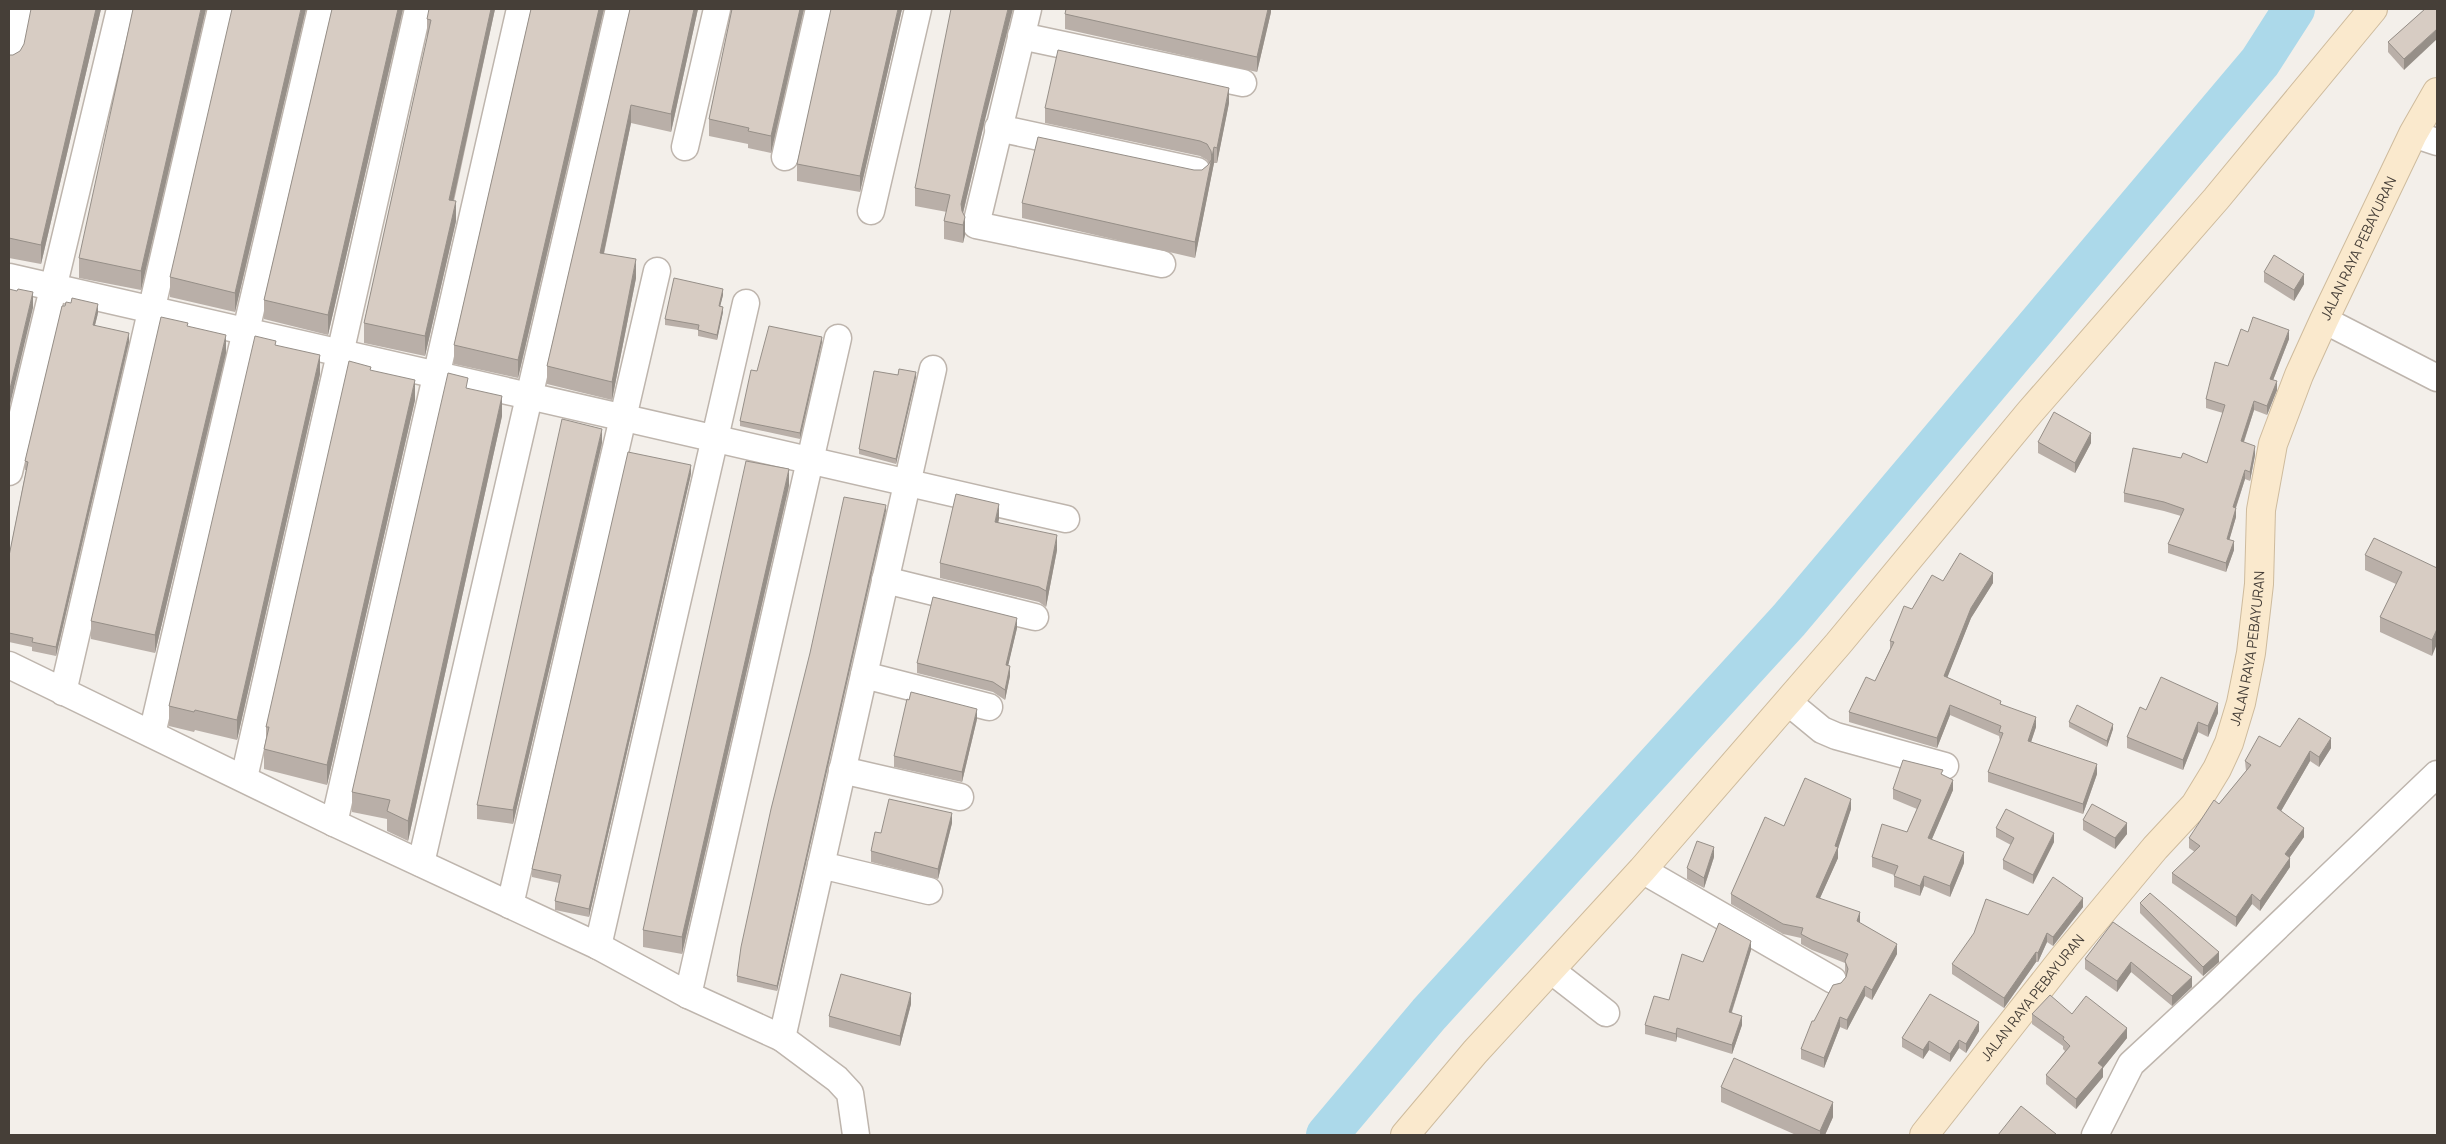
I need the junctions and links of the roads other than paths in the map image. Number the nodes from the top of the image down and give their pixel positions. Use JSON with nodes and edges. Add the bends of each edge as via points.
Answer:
{"nodes":[{"id":1,"x":21,"y":9,"type":"edge"},
{"id":2,"x":120,"y":9,"type":"edge"},
{"id":3,"x":222,"y":9,"type":"edge"},
{"id":4,"x":322,"y":9,"type":"edge"},
{"id":5,"x":418,"y":9,"type":"edge"},
{"id":6,"x":520,"y":9,"type":"edge"},
{"id":7,"x":619,"y":9,"type":"edge"},
{"id":8,"x":717,"y":9,"type":"edge"},
{"id":9,"x":819,"y":9,"type":"edge"},
{"id":10,"x":918,"y":9,"type":"edge"},
{"id":11,"x":1028,"y":9,"type":"edge"},
{"id":12,"x":2372,"y":9,"type":"edge"},
{"id":13,"x":1021,"y":36,"type":"junction"},
{"id":14,"x":9,"y":60,"type":"edge"},
{"id":15,"x":1243,"y":83,"type":"dead end"},
{"id":16,"x":2437,"y":92,"type":"edge"},
{"id":17,"x":998,"y":128,"type":"junction"},
{"id":18,"x":2425,"y":138,"type":"edge"},
{"id":19,"x":685,"y":147,"type":"dead end"},
{"id":20,"x":785,"y":157,"type":"dead end"},
{"id":21,"x":1197,"y":171,"type":"edge"},
{"id":22,"x":871,"y":210,"type":"dead end"},
{"id":23,"x":1162,"y":264,"type":"dead end"},
{"id":24,"x":657,"y":271,"type":"dead end"},
{"id":25,"x":9,"y":277,"type":"edge"},
{"id":26,"x":53,"y":287,"type":"junction"},
{"id":27,"x":746,"y":304,"type":"dead end"},
{"id":28,"x":152,"y":310,"type":"junction"},
{"id":29,"x":2324,"y":320,"type":"junction"},
{"id":30,"x":246,"y":331,"type":"junction"},
{"id":31,"x":838,"y":338,"type":"dead end"},
{"id":32,"x":340,"y":353,"type":"junction"},
{"id":33,"x":933,"y":368,"type":"dead end"},
{"id":34,"x":436,"y":375,"type":"junction"},
{"id":35,"x":2437,"y":378,"type":"edge"},
{"id":36,"x":529,"y":396,"type":"junction"},
{"id":37,"x":623,"y":418,"type":"junction"},
{"id":38,"x":715,"y":439,"type":"junction"},
{"id":39,"x":810,"y":461,"type":"junction"},
{"id":40,"x":9,"y":472,"type":"edge"},
{"id":41,"x":907,"y":483,"type":"junction"},
{"id":42,"x":1066,"y":519,"type":"dead end"},
{"id":43,"x":885,"y":580,"type":"junction"},
{"id":44,"x":1035,"y":617,"type":"dead end"},
{"id":45,"x":9,"y":665,"type":"edge"},
{"id":46,"x":864,"y":675,"type":"junction"},
{"id":47,"x":63,"y":692,"type":"junction"},
{"id":48,"x":1788,"y":702,"type":"junction"},
{"id":49,"x":989,"y":707,"type":"dead end"},
{"id":50,"x":152,"y":734,"type":"junction"},
{"id":51,"x":1945,"y":766,"type":"dead end"},
{"id":52,"x":842,"y":770,"type":"junction"},
{"id":53,"x":2437,"y":774,"type":"edge"},
{"id":54,"x":244,"y":778,"type":"junction"},
{"id":55,"x":960,"y":797,"type":"dead end"},
{"id":56,"x":334,"y":823,"type":"junction"},
{"id":57,"x":421,"y":863,"type":"junction"},
{"id":58,"x":821,"y":865,"type":"junction"},
{"id":59,"x":1642,"y":870,"type":"junction"},
{"id":60,"x":929,"y":891,"type":"dead end"},
{"id":61,"x":510,"y":905,"type":"junction"},
{"id":62,"x":598,"y":946,"type":"junction"},
{"id":63,"x":1552,"y":970,"type":"junction"},
{"id":64,"x":1833,"y":980,"type":"dead end"},
{"id":65,"x":688,"y":995,"type":"junction"},
{"id":66,"x":1606,"y":1013,"type":"dead end"},
{"id":67,"x":782,"y":1038,"type":"junction"},
{"id":68,"x":856,"y":1135,"type":"edge"},
{"id":69,"x":1405,"y":1135,"type":"edge"},
{"id":70,"x":1924,"y":1135,"type":"edge"},
{"id":71,"x":2095,"y":1135,"type":"edge"}],
"edges":[{"from":1,"to":14,"type":"street"},
{"from":2,"to":26,"type":"street"},
{"from":3,"to":28,"type":"street"},
{"from":4,"to":30,"type":"street"},
{"from":5,"to":32,"type":"street"},
{"from":6,"to":34,"type":"street"},
{"from":7,"to":36,"type":"street"},
{"from":8,"to":19,"type":"street"},
{"from":9,"to":20,"type":"street"},
{"from":10,"to":22,"type":"street"},
{"from":11,"to":13,"type":"street"},
{"from":12,"to":48,"type":"street","via":[[2216,199],[2030,412]]},
{"from":13,"to":15,"type":"street"},
{"from":13,"to":17,"type":"street"},
{"from":16,"to":18,"type":"street","name":"JALAN RAYA PEBAYURAN"},
{"from":17,"to":21,"type":"street"},
{"from":17,"to":23,"type":"street","via":[[976,225]]},
{"from":18,"to":29,"type":"street","name":"JALAN RAYA PEBAYURAN"},
{"from":24,"to":37,"type":"street"},
{"from":25,"to":26,"type":"street"},
{"from":26,"to":28,"type":"street"},
{"from":26,"to":40,"type":"street"},
{"from":27,"to":38,"type":"street"},
{"from":28,"to":30,"type":"street"},
{"from":28,"to":47,"type":"street"},
{"from":29,"to":35,"type":"street"},
{"from":29,"to":70,"type":"street","name":"JALAN RAYA PEBAYURAN","via":[[2273,444],[2261,510],[2259,584],[2251,653],[2241,703],[2217,769],[2195,805],[2065,956]]},
{"from":30,"to":32,"type":"street"},
{"from":30,"to":50,"type":"street"},
{"from":31,"to":39,"type":"street"},
{"from":32,"to":34,"type":"street"},
{"from":32,"to":54,"type":"street"},
{"from":33,"to":41,"type":"street"},
{"from":34,"to":36,"type":"street"},
{"from":34,"to":56,"type":"street"},
{"from":36,"to":37,"type":"street"},
{"from":36,"to":57,"type":"street"},
{"from":37,"to":38,"type":"street"},
{"from":37,"to":61,"type":"street"},
{"from":38,"to":39,"type":"street"},
{"from":38,"to":62,"type":"street"},
{"from":39,"to":41,"type":"street"},
{"from":39,"to":65,"type":"street"},
{"from":41,"to":42,"type":"street"},
{"from":41,"to":43,"type":"street"},
{"from":43,"to":44,"type":"street"},
{"from":43,"to":46,"type":"street"},
{"from":45,"to":47,"type":"street"},
{"from":46,"to":49,"type":"street"},
{"from":46,"to":52,"type":"street"},
{"from":47,"to":50,"type":"street"},
{"from":48,"to":51,"type":"street","via":[[1829,733]]},
{"from":48,"to":59,"type":"street"},
{"from":50,"to":54,"type":"street"},
{"from":52,"to":55,"type":"street"},
{"from":52,"to":58,"type":"street"},
{"from":53,"to":71,"type":"street","via":[[2131,1064]]},
{"from":54,"to":56,"type":"street"},
{"from":56,"to":57,"type":"street"},
{"from":57,"to":61,"type":"street"},
{"from":58,"to":60,"type":"street"},
{"from":58,"to":67,"type":"street"},
{"from":59,"to":63,"type":"street"},
{"from":59,"to":64,"type":"street"},
{"from":61,"to":62,"type":"street"},
{"from":62,"to":65,"type":"street"},
{"from":63,"to":66,"type":"street"},
{"from":63,"to":69,"type":"street","via":[[1475,1052]]},
{"from":65,"to":67,"type":"street"},
{"from":67,"to":68,"type":"street","via":[[837,1079],[850,1093]]}]}
